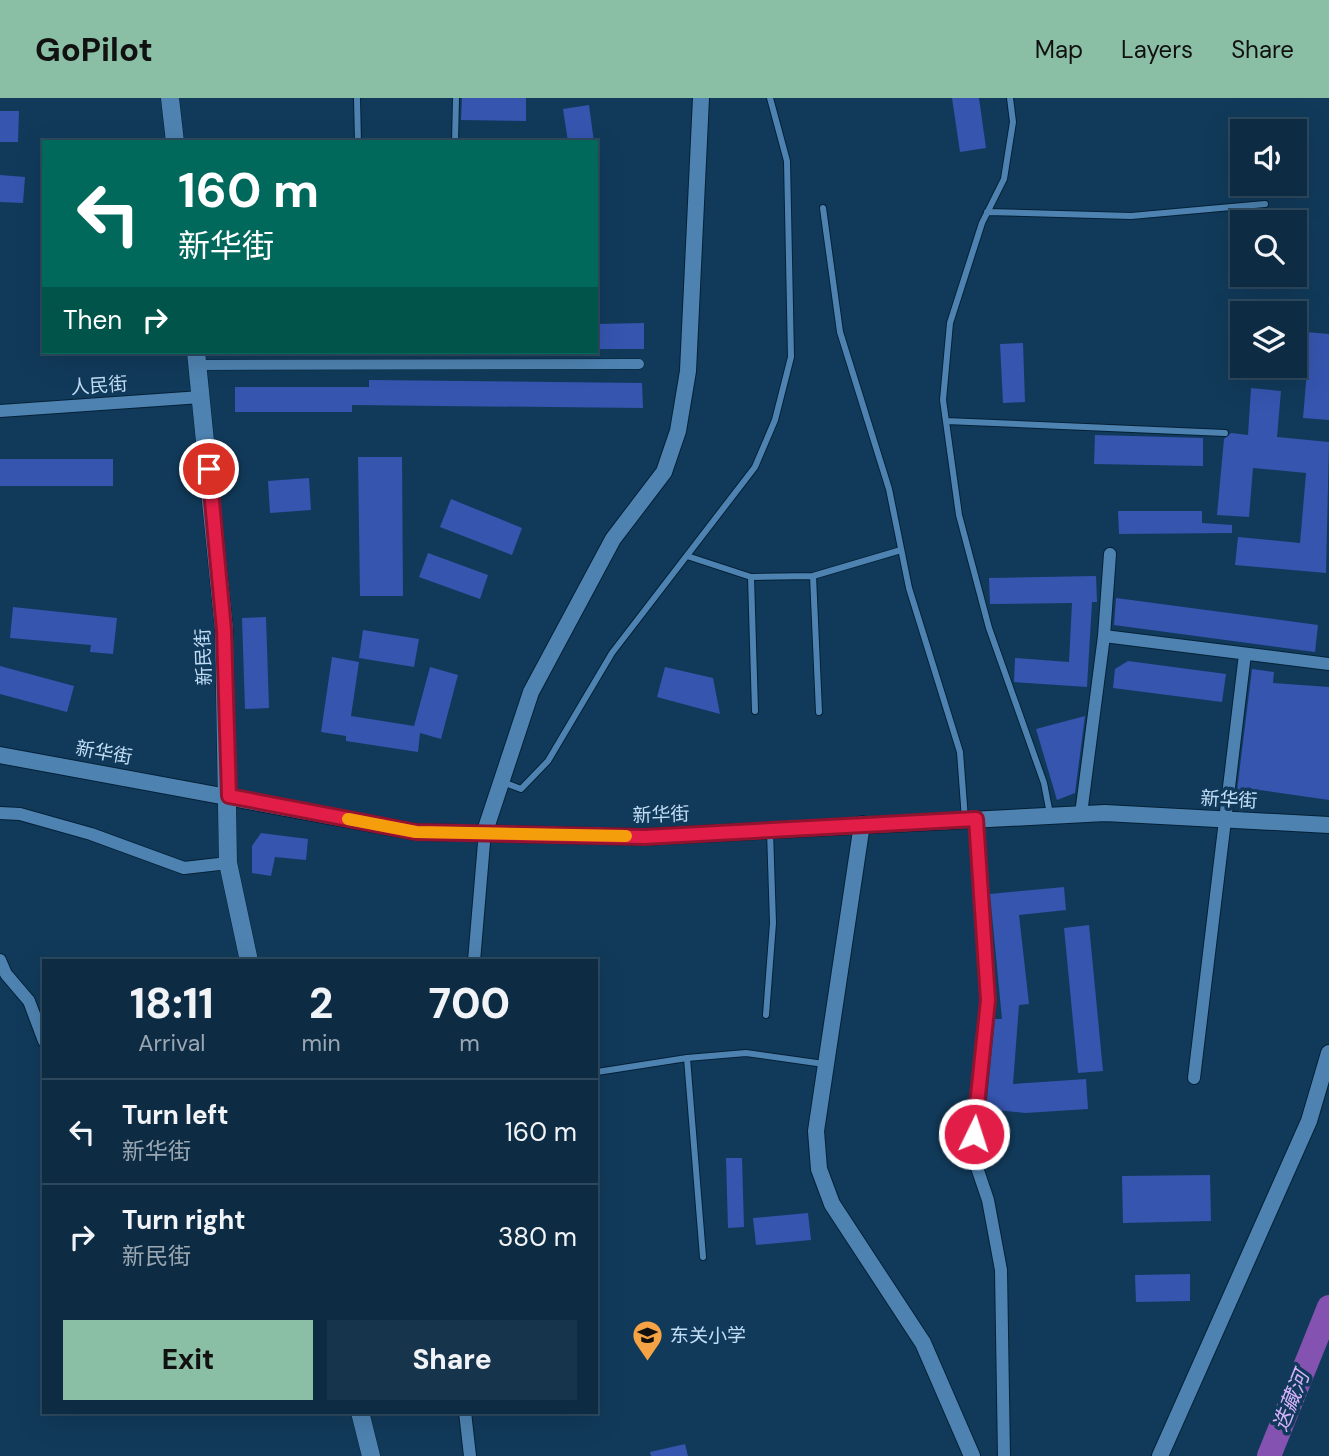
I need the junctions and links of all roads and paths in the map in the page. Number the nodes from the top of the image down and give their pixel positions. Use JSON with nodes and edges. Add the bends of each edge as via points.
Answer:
{"nodes":[{"id":1,"x":170,"y":98,"type":"edge"},
{"id":2,"x":357,"y":98,"type":"edge"},
{"id":3,"x":456,"y":98,"type":"edge"},
{"id":4,"x":770,"y":98,"type":"edge"},
{"id":5,"x":1010,"y":98,"type":"edge"},
{"id":6,"x":695,"y":102,"type":"edge"},
{"id":7,"x":175,"y":140,"type":"edge"},
{"id":8,"x":358,"y":140,"type":"edge"},
{"id":9,"x":455,"y":140,"type":"edge"},
{"id":10,"x":1265,"y":204,"type":"dead end"},
{"id":11,"x":823,"y":208,"type":"dead end"},
{"id":12,"x":987,"y":212,"type":"junction"},
{"id":13,"x":197,"y":359,"type":"edge"},
{"id":14,"x":639,"y":364,"type":"dead end"},
{"id":15,"x":201,"y":397,"type":"junction"},
{"id":16,"x":0,"y":411,"type":"edge"},
{"id":17,"x":946,"y":421,"type":"junction"},
{"id":18,"x":1225,"y":433,"type":"dead end"},
{"id":19,"x":901,"y":550,"type":"junction"},
{"id":20,"x":1110,"y":554,"type":"dead end"},
{"id":21,"x":687,"y":556,"type":"junction"},
{"id":22,"x":813,"y":576,"type":"junction"},
{"id":23,"x":751,"y":577,"type":"junction"},
{"id":24,"x":1104,"y":636,"type":"junction"},
{"id":25,"x":1245,"y":654,"type":"junction"},
{"id":26,"x":1329,"y":664,"type":"edge"},
{"id":27,"x":755,"y":712,"type":"dead end"},
{"id":28,"x":819,"y":712,"type":"dead end"},
{"id":29,"x":0,"y":755,"type":"edge"},
{"id":30,"x":502,"y":781,"type":"junction"},
{"id":31,"x":229,"y":796,"type":"junction"},
{"id":32,"x":0,"y":813,"type":"edge"},
{"id":33,"x":1080,"y":814,"type":"junction"},
{"id":34,"x":1051,"y":816,"type":"junction"},
{"id":35,"x":970,"y":819,"type":"junction"},
{"id":36,"x":1225,"y":820,"type":"junction"},
{"id":37,"x":862,"y":824,"type":"junction"},
{"id":38,"x":1329,"y":825,"type":"edge"},
{"id":39,"x":770,"y":829,"type":"junction"},
{"id":40,"x":485,"y":831,"type":"junction"},
{"id":41,"x":228,"y":863,"type":"junction"},
{"id":42,"x":249,"y":959,"type":"edge"},
{"id":43,"x":474,"y":959,"type":"edge"},
{"id":44,"x":0,"y":960,"type":"edge"},
{"id":45,"x":766,"y":1015,"type":"dead end"},
{"id":46,"x":42,"y":1036,"type":"edge"},
{"id":47,"x":1329,"y":1052,"type":"edge"},
{"id":48,"x":687,"y":1058,"type":"junction"},
{"id":49,"x":827,"y":1065,"type":"junction"},
{"id":50,"x":598,"y":1072,"type":"edge"},
{"id":51,"x":1194,"y":1078,"type":"dead end"},
{"id":52,"x":702,"y":1256,"type":"dead end"},
{"id":53,"x":360,"y":1414,"type":"edge"},
{"id":54,"x":465,"y":1414,"type":"edge"},
{"id":55,"x":371,"y":1456,"type":"edge"},
{"id":56,"x":470,"y":1456,"type":"edge"},
{"id":57,"x":971,"y":1456,"type":"edge"},
{"id":58,"x":1004,"y":1456,"type":"edge"},
{"id":59,"x":1160,"y":1456,"type":"edge"}],
"edges":[{"from":1,"to":7,"type":"main road"},
{"from":2,"to":8,"type":"lane"},
{"from":3,"to":9,"type":"lane"},
{"from":4,"to":21,"type":"lane","via":[[787,161],[791,357],[775,420],[755,467]]},
{"from":5,"to":12,"type":"lane","via":[[1013,122],[1004,179]]},
{"from":6,"to":30,"type":"street","via":[[688,372],[678,431],[664,472],[613,539],[531,692]]},
{"from":10,"to":12,"type":"lane","via":[[1131,216]]},
{"from":11,"to":19,"type":"lane","via":[[840,332],[889,489]]},
{"from":12,"to":17,"type":"lane","via":[[950,323],[943,400]]},
{"from":13,"to":14,"type":"street"},
{"from":13,"to":15,"type":"main road","name":"新民街"},
{"from":15,"to":16,"type":"street","name":"人民街"},
{"from":15,"to":31,"type":"main road","name":"新民街","via":[[224,630]]},
{"from":17,"to":18,"type":"lane"},
{"from":17,"to":34,"type":"lane","via":[[959,515],[982,603],[1044,783]]},
{"from":19,"to":22,"type":"lane"},
{"from":19,"to":35,"type":"lane","via":[[960,752]]},
{"from":20,"to":24,"type":"street"},
{"from":21,"to":23,"type":"lane"},
{"from":21,"to":30,"type":"lane","via":[[612,653],[548,761],[521,789]]},
{"from":22,"to":23,"type":"lane"},
{"from":22,"to":28,"type":"lane"},
{"from":23,"to":27,"type":"lane"},
{"from":24,"to":25,"type":"street"},
{"from":24,"to":33,"type":"street"},
{"from":25,"to":26,"type":"street"},
{"from":25,"to":36,"type":"street"},
{"from":29,"to":31,"type":"street","name":"新华街"},
{"from":30,"to":40,"type":"street"},
{"from":31,"to":40,"type":"street","name":"新华街","via":[[416,832]]},
{"from":31,"to":41,"type":"main road","name":"新民街"},
{"from":32,"to":41,"type":"street","via":[[20,814],[91,834],[184,868]]},
{"from":33,"to":34,"type":"street","name":"新华街"},
{"from":33,"to":36,"type":"street","name":"新华街"},
{"from":34,"to":35,"type":"street","name":"新华街"},
{"from":35,"to":37,"type":"street","name":"新华街"},
{"from":35,"to":58,"type":"street","via":[[988,1000],[973,1156],[988,1199],[1001,1270]]},
{"from":36,"to":38,"type":"street","name":"新华街"},
{"from":36,"to":51,"type":"street"},
{"from":37,"to":39,"type":"street","name":"新华街"},
{"from":37,"to":49,"type":"street"},
{"from":39,"to":40,"type":"street","name":"新华街","via":[[644,837]]},
{"from":39,"to":45,"type":"lane","via":[[774,923]]},
{"from":40,"to":43,"type":"street"},
{"from":41,"to":42,"type":"main road","name":"新民街"},
{"from":44,"to":46,"type":"street","via":[[29,1001]]},
{"from":47,"to":59,"type":"street","via":[[1309,1121]]},
{"from":48,"to":49,"type":"lane","via":[[746,1053]]},
{"from":48,"to":50,"type":"lane"},
{"from":48,"to":52,"type":"lane"},
{"from":49,"to":57,"type":"street","via":[[816,1131],[819,1169],[832,1205],[923,1343]]},
{"from":53,"to":55,"type":"main road"},
{"from":54,"to":56,"type":"street"}]}
